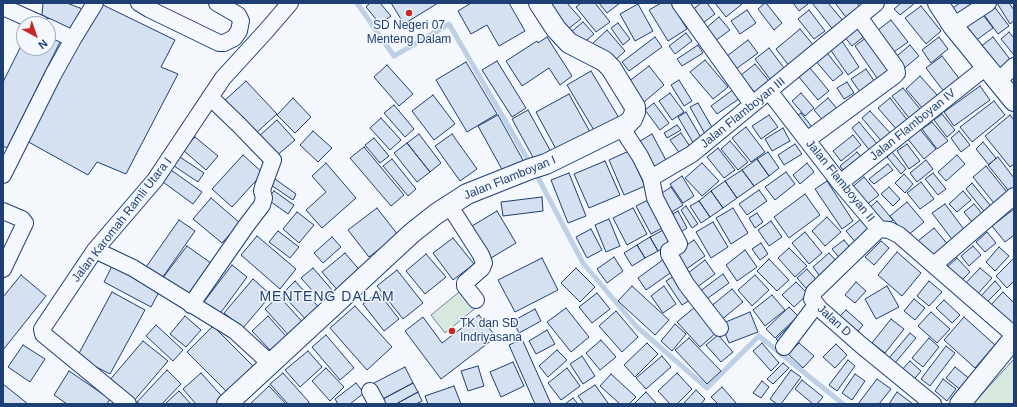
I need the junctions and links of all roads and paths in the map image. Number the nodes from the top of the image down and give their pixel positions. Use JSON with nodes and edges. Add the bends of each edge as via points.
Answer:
{"nodes":[{"id":1,"x":95,"y":3,"type":"edge"},
{"id":2,"x":139,"y":3,"type":"edge"},
{"id":3,"x":217,"y":3,"type":"edge"},
{"id":4,"x":290,"y":3,"type":"edge"},
{"id":5,"x":540,"y":3,"type":"edge"},
{"id":6,"x":876,"y":3,"type":"edge"},
{"id":7,"x":938,"y":3,"type":"edge"},
{"id":8,"x":988,"y":3,"type":"edge"},
{"id":9,"x":687,"y":6,"type":"edge"},
{"id":10,"x":3,"y":7,"type":"edge"},
{"id":11,"x":23,"y":16,"type":"edge"},
{"id":12,"x":859,"y":17,"type":"junction"},
{"id":13,"x":953,"y":26,"type":"junction"},
{"id":14,"x":56,"y":31,"type":"edge"},
{"id":15,"x":73,"y":39,"type":"junction"},
{"id":16,"x":1014,"y":66,"type":"edge"},
{"id":17,"x":992,"y":74,"type":"junction"},
{"id":18,"x":769,"y":91,"type":"junction"},
{"id":19,"x":210,"y":97,"type":"junction"},
{"id":20,"x":1014,"y":101,"type":"edge"},
{"id":21,"x":752,"y":104,"type":"junction"},
{"id":22,"x":621,"y":127,"type":"junction"},
{"id":23,"x":807,"y":140,"type":"junction"},
{"id":24,"x":3,"y":175,"type":"edge"},
{"id":25,"x":650,"y":178,"type":"junction"},
{"id":26,"x":840,"y":183,"type":"junction"},
{"id":27,"x":1014,"y":196,"type":"edge"},
{"id":28,"x":449,"y":205,"type":"junction"},
{"id":29,"x":3,"y":211,"type":"edge"},
{"id":30,"x":879,"y":229,"type":"junction"},
{"id":31,"x":95,"y":250,"type":"junction"},
{"id":32,"x":934,"y":265,"type":"junction"},
{"id":33,"x":3,"y":269,"type":"edge"},
{"id":34,"x":476,"y":300,"type":"dead end"},
{"id":35,"x":191,"y":305,"type":"junction"},
{"id":36,"x":816,"y":305,"type":"junction"},
{"id":37,"x":720,"y":328,"type":"dead end"},
{"id":38,"x":1014,"y":335,"type":"edge"},
{"id":39,"x":1014,"y":338,"type":"edge"},
{"id":40,"x":784,"y":347,"type":"dead end"},
{"id":41,"x":271,"y":364,"type":"junction"},
{"id":42,"x":234,"y":402,"type":"edge"},
{"id":43,"x":964,"y":403,"type":"edge"},
{"id":44,"x":128,"y":404,"type":"edge"},
{"id":45,"x":933,"y":404,"type":"edge"}],
"edges":[{"from":1,"to":15,"type":"street"},
{"from":2,"to":3,"type":"street","via":[[224,44],[234,38],[241,21],[238,15]]},
{"from":4,"to":19,"type":"street","name":"Jalan Karomah Ramli Utara I","via":[[223,78]]},
{"from":5,"to":22,"type":"street","name":"Jalan Flamboyan I","via":[[556,29],[569,43],[604,61],[611,68],[635,107],[632,119]]},
{"from":6,"to":12,"type":"street","name":"Jalan Flamboyan III"},
{"from":7,"to":13,"type":"street"},
{"from":8,"to":13,"type":"street"},
{"from":9,"to":21,"type":"street"},
{"from":10,"to":11,"type":"street"},
{"from":12,"to":18,"type":"street","name":"Jalan Flamboyan III"},
{"from":12,"to":23,"type":"street","via":[[897,73]]},
{"from":13,"to":17,"type":"street"},
{"from":14,"to":15,"type":"street"},
{"from":15,"to":24,"type":"street"},
{"from":16,"to":17,"type":"street","name":"Jalan Flamboyan IV"},
{"from":17,"to":20,"type":"street"},
{"from":17,"to":26,"type":"street","name":"Jalan Flamboyan IV"},
{"from":18,"to":21,"type":"street","name":"Jalan Flamboyan III"},
{"from":18,"to":23,"type":"street","name":"Jalan Flamboyan II"},
{"from":19,"to":31,"type":"street","name":"Jalan Karomah Ramli Utara I","via":[[155,180]]},
{"from":19,"to":35,"type":"street","via":[[273,160],[262,191],[262,206]]},
{"from":21,"to":25,"type":"street","name":"Jalan Flamboyan III","via":[[692,154]]},
{"from":22,"to":25,"type":"street","via":[[640,156]]},
{"from":22,"to":28,"type":"street","name":"Jalan Flamboyan I","via":[[538,167],[467,194]]},
{"from":23,"to":26,"type":"street","name":"Jalan Flamboyan II"},
{"from":25,"to":37,"type":"street","via":[[654,198],[679,244],[669,254],[686,284]]},
{"from":26,"to":30,"type":"street","name":"Jalan Flamboyan II"},
{"from":27,"to":32,"type":"street"},
{"from":28,"to":34,"type":"street","via":[[484,262],[482,268],[465,283]]},
{"from":28,"to":41,"type":"street","name":"Jalan Flamboyan I","via":[[412,232]]},
{"from":29,"to":33,"type":"street","via":[[26,223]]},
{"from":30,"to":32,"type":"street","name":"Jalan Flamboyan II","via":[[899,235]]},
{"from":30,"to":36,"type":"street","name":"Jalan D","via":[[814,292],[812,299]]},
{"from":31,"to":35,"type":"street","via":[[133,268]]},
{"from":31,"to":44,"type":"street","name":"Jalan Karomah Ramli Utara I","via":[[41,331]]},
{"from":32,"to":38,"type":"street","name":"Jalan Flamboyan II"},
{"from":35,"to":41,"type":"street","via":[[235,331]]},
{"from":36,"to":40,"type":"street"},
{"from":36,"to":45,"type":"street","name":"Jalan D"},
{"from":39,"to":43,"type":"street"},
{"from":41,"to":42,"type":"street","name":"Jalan Flamboyan I"}]}
